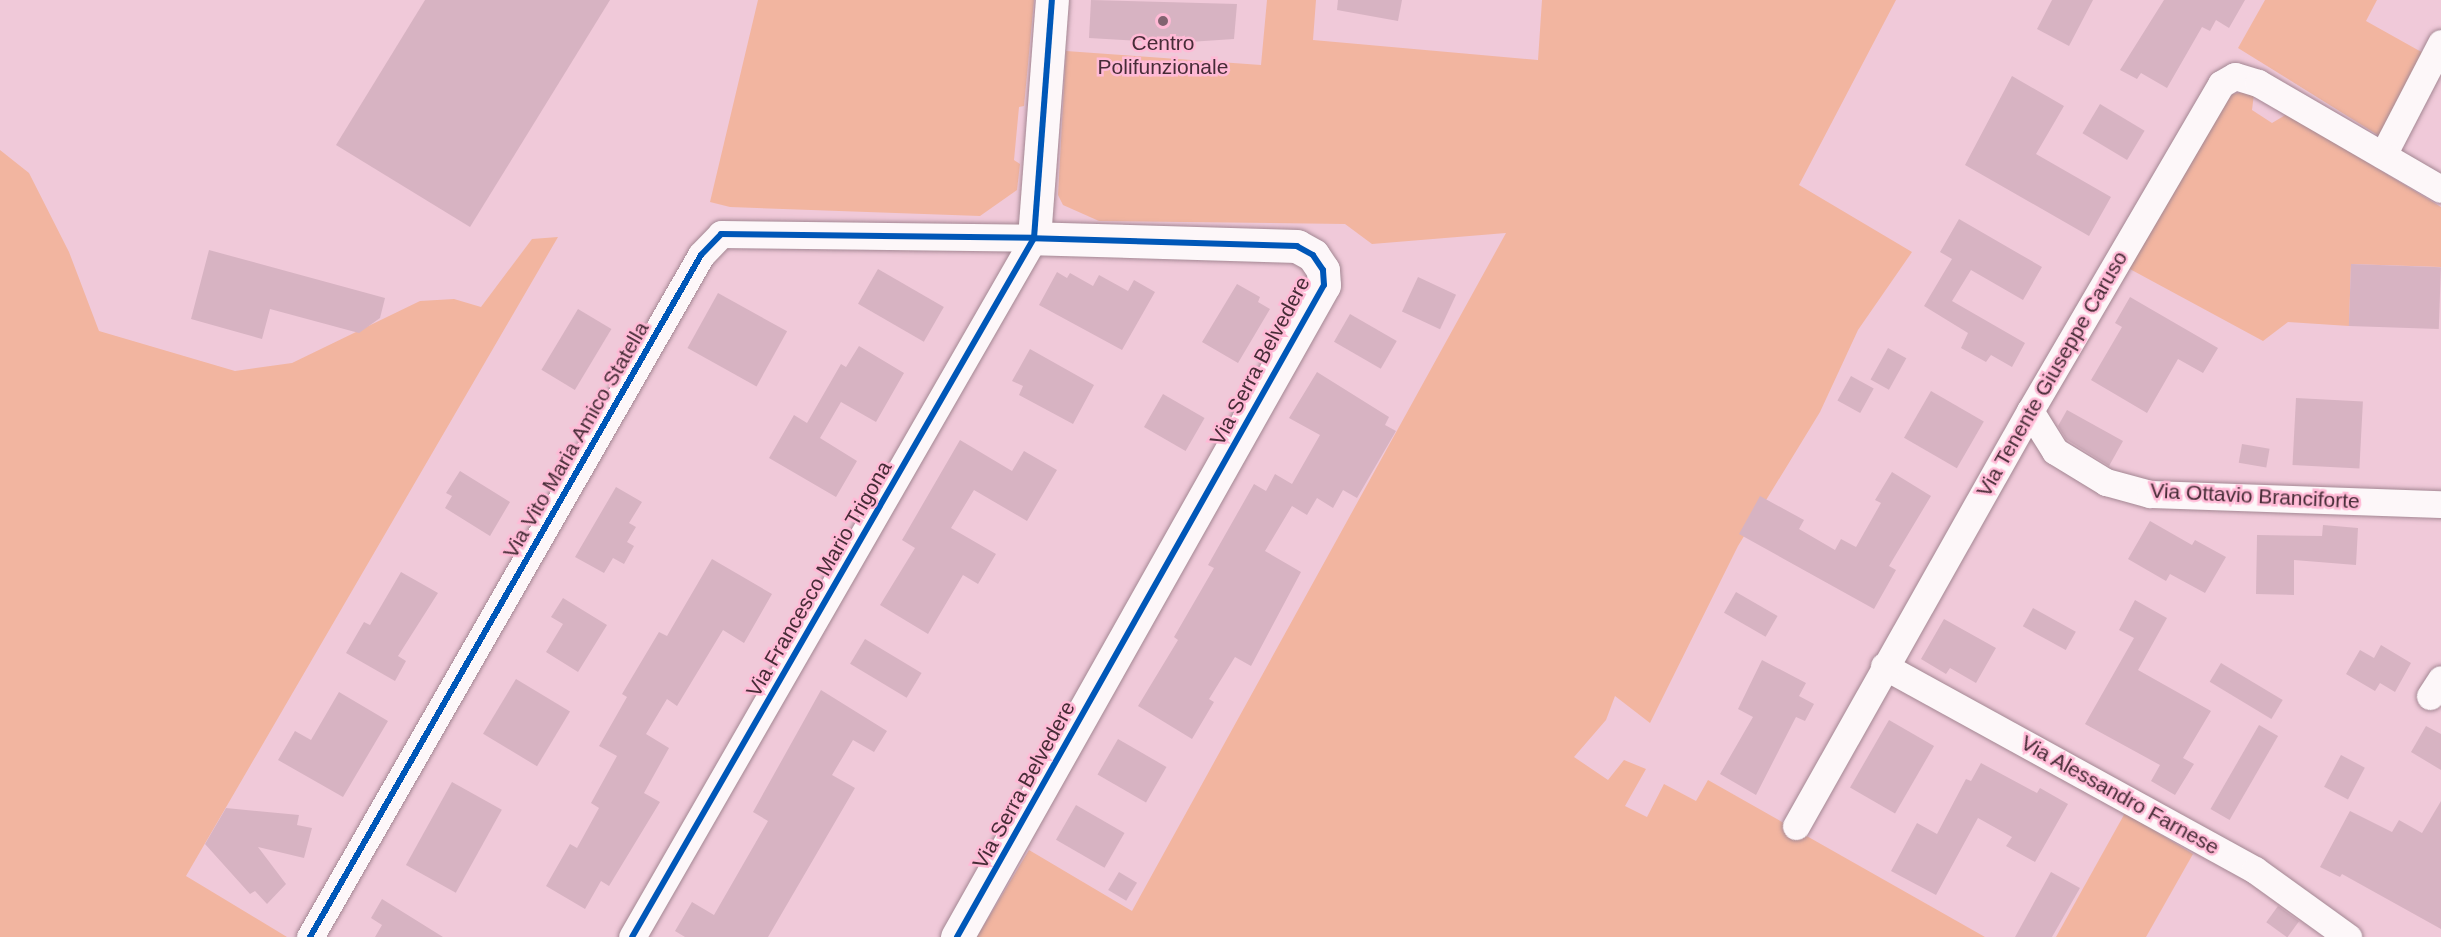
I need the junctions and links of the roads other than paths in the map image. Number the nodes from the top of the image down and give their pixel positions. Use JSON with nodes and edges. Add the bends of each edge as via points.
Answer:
{"nodes":[{"id":1,"x":1052,"y":0,"type":"edge"},
{"id":2,"x":2441,"y":43,"type":"edge"},
{"id":3,"x":2383,"y":155,"type":"junction"},
{"id":4,"x":2441,"y":189,"type":"edge"},
{"id":5,"x":1034,"y":238,"type":"junction"},
{"id":6,"x":2030,"y":411,"type":"junction"},
{"id":7,"x":2441,"y":504,"type":"edge"},
{"id":8,"x":1884,"y":666,"type":"junction"},
{"id":9,"x":1796,"y":826,"type":"dead end"},
{"id":10,"x":310,"y":937,"type":"edge"},
{"id":11,"x":632,"y":937,"type":"edge"},
{"id":12,"x":957,"y":937,"type":"edge"},
{"id":13,"x":2348,"y":937,"type":"edge"}],
"edges":[{"from":1,"to":5,"type":"street"},
{"from":2,"to":3,"type":"street"},
{"from":3,"to":4,"type":"street","name":"Via Tenente Giuseppe Caruso"},
{"from":3,"to":6,"type":"street","name":"Via Tenente Giuseppe Caruso","via":[[2258,82],[2235,76],[2222,84]]},
{"from":5,"to":10,"type":"street","name":"Via Vito Maria Amico Statella","via":[[721,234],[701,255]]},
{"from":5,"to":11,"type":"street","name":"Via Francesco Mario Trigona"},
{"from":5,"to":12,"type":"street","name":"Via Serra Belvedere","via":[[1297,246],[1313,255],[1323,270],[1324,285]]},
{"from":6,"to":7,"type":"street","name":"Via Ottavio Branciforte","via":[[2055,451],[2106,482],[2150,494]]},
{"from":6,"to":8,"type":"street","name":"Via Tenente Giuseppe Caruso"},
{"from":8,"to":9,"type":"street","name":"Via Tenente Giuseppe Caruso"},
{"from":8,"to":13,"type":"street","name":"Via Alessandro Farnese","via":[[2255,870]]}]}
